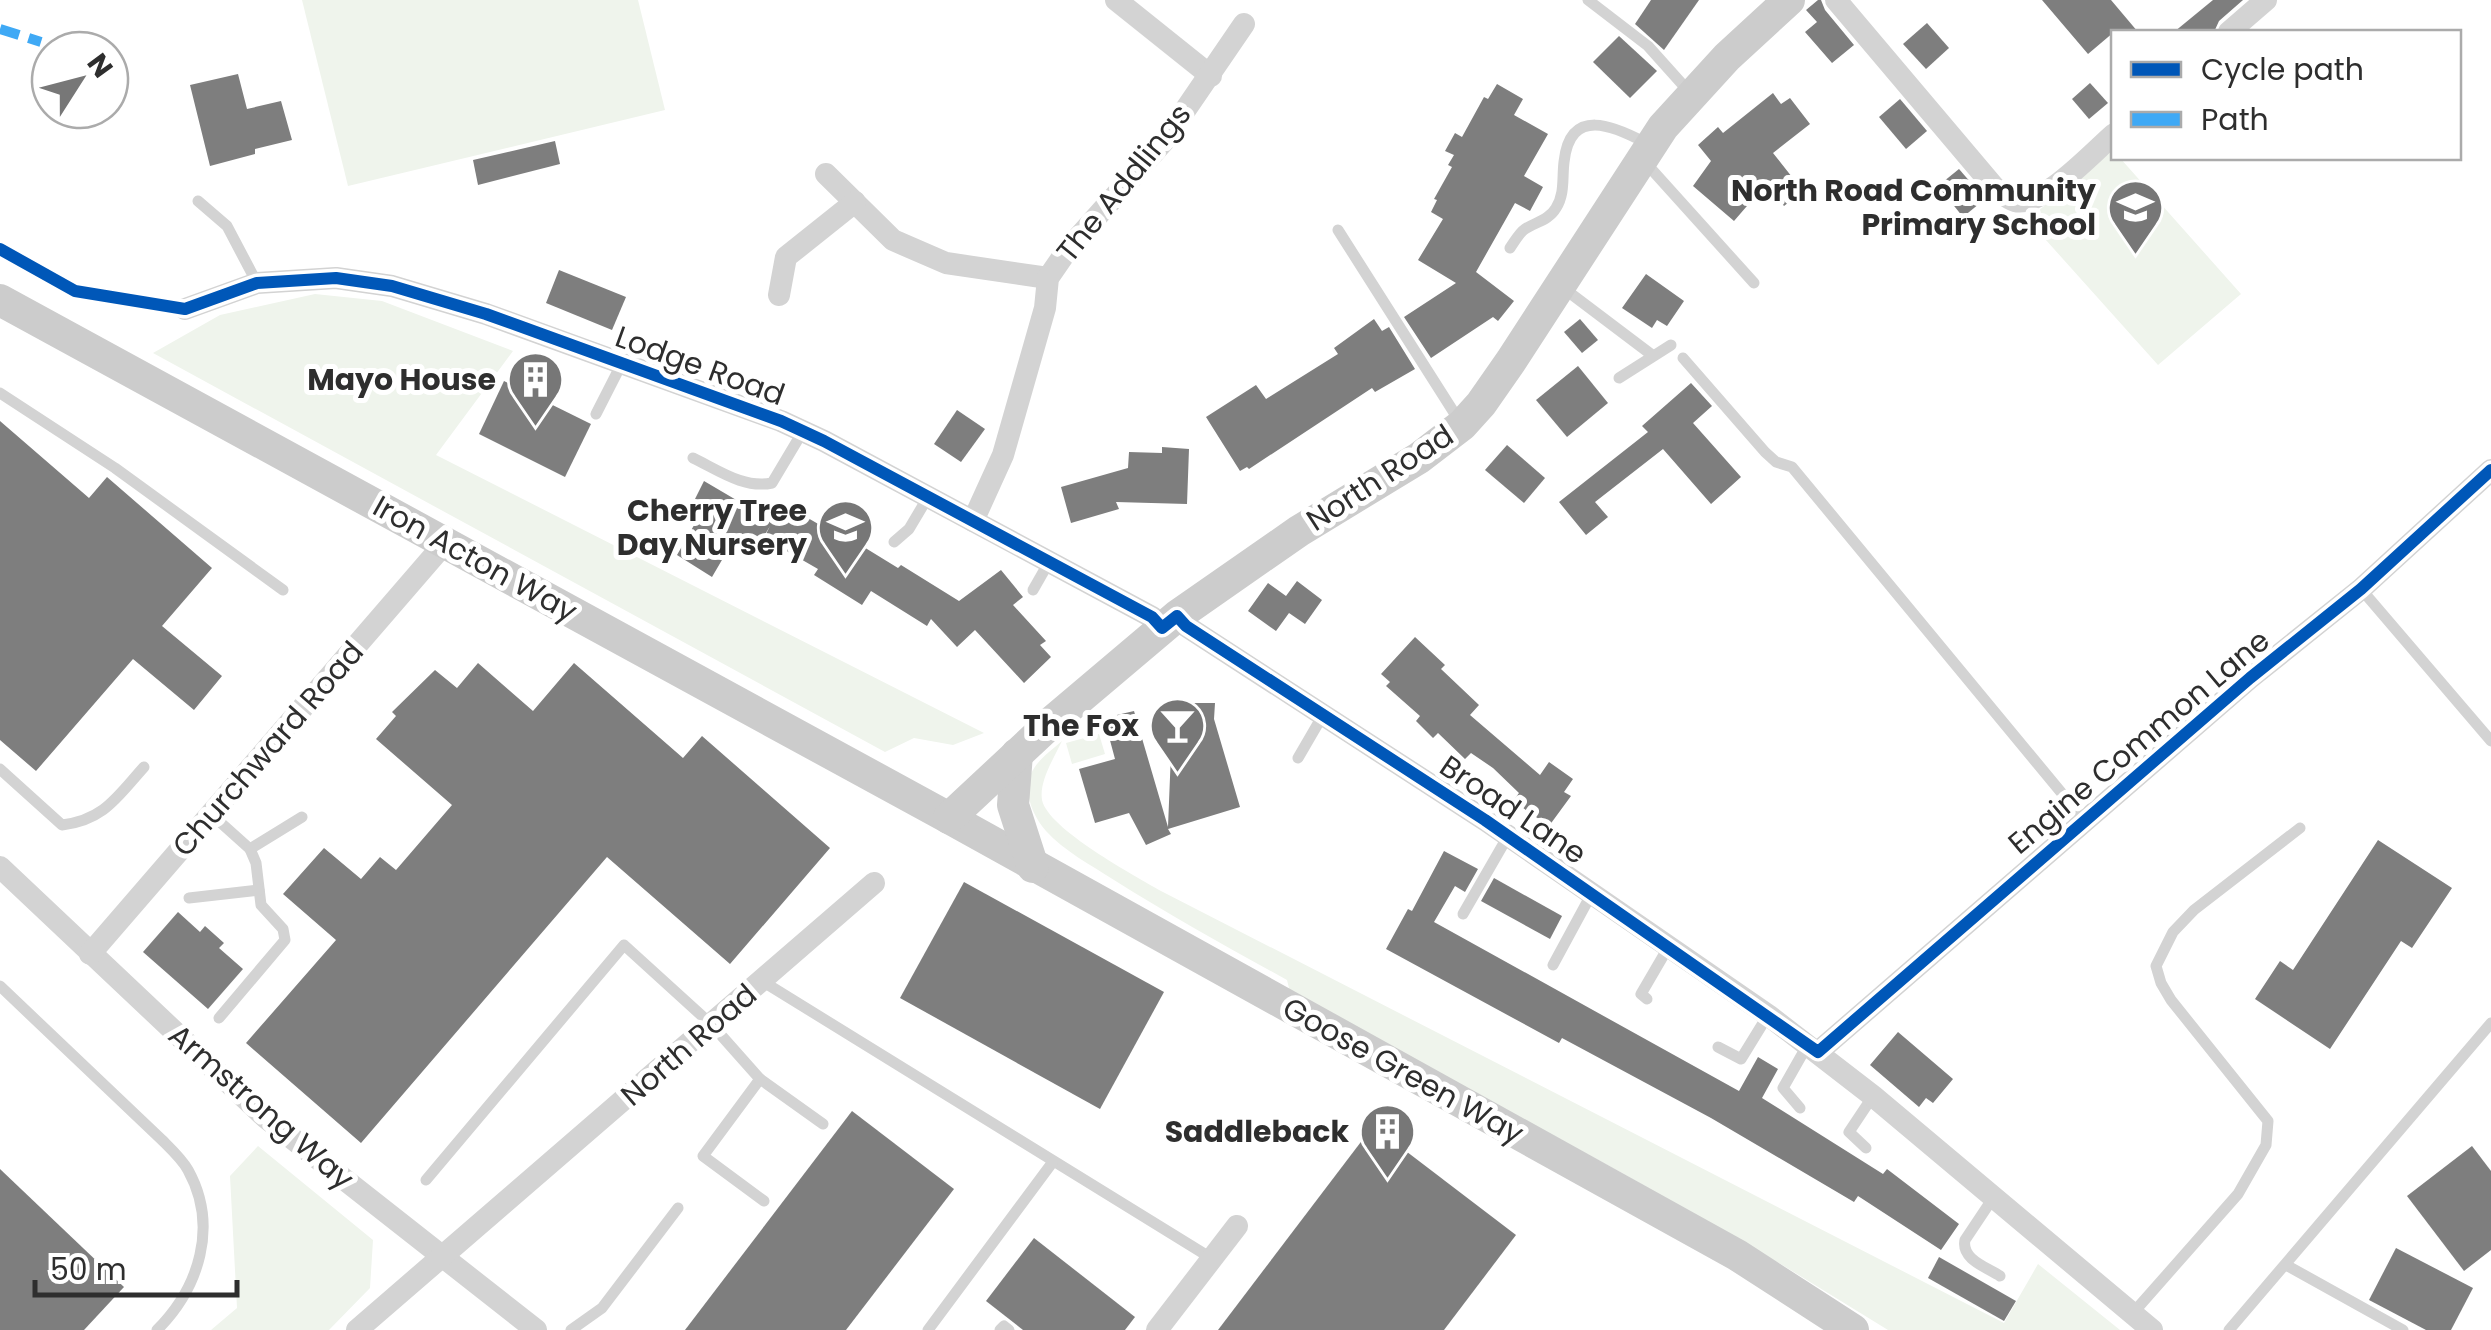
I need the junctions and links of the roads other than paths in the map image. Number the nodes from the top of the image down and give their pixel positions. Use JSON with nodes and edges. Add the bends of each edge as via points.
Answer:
{"nodes":[{"id":1,"x":1116,"y":0,"type":"edge"},
{"id":2,"x":1588,"y":0,"type":"edge"},
{"id":3,"x":1789,"y":0,"type":"edge"},
{"id":4,"x":1836,"y":0,"type":"edge"},
{"id":5,"x":2266,"y":0,"type":"edge"},
{"id":6,"x":1244,"y":24,"type":"dead end"},
{"id":7,"x":2231,"y":30,"type":"edge"},
{"id":8,"x":1211,"y":76,"type":"junction"},
{"id":9,"x":1691,"y":94,"type":"junction"},
{"id":10,"x":2111,"y":137,"type":"edge"},
{"id":11,"x":1646,"y":151,"type":"junction"},
{"id":12,"x":826,"y":174,"type":"dead end"},
{"id":13,"x":198,"y":201,"type":"dead end"},
{"id":14,"x":855,"y":202,"type":"junction"},
{"id":15,"x":1338,"y":230,"type":"dead end"},
{"id":16,"x":1510,"y":248,"type":"dead end"},
{"id":17,"x":1048,"y":278,"type":"junction"},
{"id":18,"x":1754,"y":282,"type":"dead end"},
{"id":19,"x":257,"y":283,"type":"junction"},
{"id":20,"x":1559,"y":284,"type":"junction"},
{"id":21,"x":779,"y":295,"type":"dead end"},
{"id":22,"x":0,"y":300,"type":"edge"},
{"id":23,"x":185,"y":309,"type":"dead end"},
{"id":24,"x":1672,"y":344,"type":"dead end"},
{"id":25,"x":1652,"y":355,"type":"junction"},
{"id":26,"x":1684,"y":358,"type":"dead end"},
{"id":27,"x":622,"y":364,"type":"junction"},
{"id":28,"x":1619,"y":378,"type":"dead end"},
{"id":29,"x":0,"y":393,"type":"edge"},
{"id":30,"x":596,"y":414,"type":"dead end"},
{"id":31,"x":1462,"y":426,"type":"junction"},
{"id":32,"x":803,"y":432,"type":"junction"},
{"id":33,"x":693,"y":458,"type":"dead end"},
{"id":34,"x":2491,"y":470,"type":"edge"},
{"id":35,"x":928,"y":497,"type":"junction"},
{"id":36,"x":973,"y":521,"type":"junction"},
{"id":37,"x":894,"y":542,"type":"dead end"},
{"id":38,"x":445,"y":543,"type":"junction"},
{"id":39,"x":1050,"y":562,"type":"junction"},
{"id":40,"x":2361,"y":588,"type":"junction"},
{"id":41,"x":283,"y":590,"type":"dead end"},
{"id":42,"x":1032,"y":590,"type":"dead end"},
{"id":43,"x":1169,"y":622,"type":"junction"},
{"id":44,"x":1323,"y":716,"type":"junction"},
{"id":45,"x":2491,"y":741,"type":"edge"},
{"id":46,"x":1016,"y":754,"type":"junction"},
{"id":47,"x":1298,"y":758,"type":"dead end"},
{"id":48,"x":0,"y":768,"type":"edge"},
{"id":49,"x":144,"y":768,"type":"dead end"},
{"id":50,"x":211,"y":814,"type":"junction"},
{"id":51,"x":302,"y":817,"type":"dead end"},
{"id":52,"x":950,"y":818,"type":"junction"},
{"id":53,"x":2084,"y":820,"type":"junction"},
{"id":54,"x":2300,"y":828,"type":"dead end"},
{"id":55,"x":1508,"y":836,"type":"junction"},
{"id":56,"x":250,"y":849,"type":"junction"},
{"id":57,"x":0,"y":867,"type":"edge"},
{"id":58,"x":1033,"y":867,"type":"junction"},
{"id":59,"x":874,"y":883,"type":"dead end"},
{"id":60,"x":259,"y":890,"type":"junction"},
{"id":61,"x":1592,"y":893,"type":"junction"},
{"id":62,"x":189,"y":898,"type":"dead end"},
{"id":63,"x":1463,"y":914,"type":"dead end"},
{"id":64,"x":1668,"y":946,"type":"junction"},
{"id":65,"x":90,"y":954,"type":"junction"},
{"id":66,"x":1553,"y":965,"type":"dead end"},
{"id":67,"x":762,"y":982,"type":"junction"},
{"id":68,"x":0,"y":986,"type":"edge"},
{"id":69,"x":1647,"y":999,"type":"dead end"},
{"id":70,"x":1768,"y":1015,"type":"junction"},
{"id":71,"x":219,"y":1018,"type":"dead end"},
{"id":72,"x":712,"y":1024,"type":"junction"},
{"id":73,"x":2489,"y":1029,"type":"edge"},
{"id":74,"x":1718,"y":1047,"type":"dead end"},
{"id":75,"x":1813,"y":1048,"type":"junction"},
{"id":76,"x":760,"y":1079,"type":"junction"},
{"id":77,"x":1873,"y":1096,"type":"junction"},
{"id":78,"x":1800,"y":1108,"type":"dead end"},
{"id":79,"x":823,"y":1124,"type":"dead end"},
{"id":80,"x":1866,"y":1148,"type":"dead end"},
{"id":81,"x":1052,"y":1163,"type":"junction"},
{"id":82,"x":426,"y":1180,"type":"dead end"},
{"id":83,"x":1993,"y":1198,"type":"junction"},
{"id":84,"x":764,"y":1201,"type":"dead end"},
{"id":85,"x":678,"y":1208,"type":"dead end"},
{"id":86,"x":1238,"y":1226,"type":"dead end"},
{"id":87,"x":442,"y":1258,"type":"junction"},
{"id":88,"x":1212,"y":1258,"type":"junction"},
{"id":89,"x":2286,"y":1265,"type":"junction"},
{"id":90,"x":2000,"y":1276,"type":"dead end"},
{"id":91,"x":2133,"y":1313,"type":"junction"},
{"id":92,"x":157,"y":1330,"type":"edge"},
{"id":93,"x":357,"y":1330,"type":"edge"},
{"id":94,"x":536,"y":1330,"type":"edge"},
{"id":95,"x":571,"y":1330,"type":"edge"},
{"id":96,"x":928,"y":1330,"type":"edge"},
{"id":97,"x":1000,"y":1330,"type":"edge"},
{"id":98,"x":1009,"y":1330,"type":"edge"},
{"id":99,"x":1157,"y":1330,"type":"edge"},
{"id":100,"x":1853,"y":1330,"type":"edge"},
{"id":101,"x":2152,"y":1330,"type":"edge"},
{"id":102,"x":2230,"y":1330,"type":"edge"},
{"id":103,"x":2403,"y":1330,"type":"edge"}],
"edges":[{"from":1,"to":8,"type":"street","name":"The Addlings"},
{"from":2,"to":9,"type":"lane","via":[[1648,46]]},
{"from":3,"to":9,"type":"main road","name":"North Road"},
{"from":4,"to":10,"type":"street","via":[[2012,201],[2044,194]]},
{"from":5,"to":7,"type":"street"},
{"from":6,"to":8,"type":"street","name":"The Addlings"},
{"from":8,"to":17,"type":"street","name":"The Addlings"},
{"from":9,"to":11,"type":"main road","name":"North Road"},
{"from":11,"to":16,"type":"lane","via":[[1615,127],[1586,126],[1566,150],[1554,214],[1522,231]]},
{"from":11,"to":18,"type":"lane"},
{"from":11,"to":20,"type":"main road","name":"North Road"},
{"from":12,"to":14,"type":"street"},
{"from":13,"to":19,"type":"lane","via":[[227,226]]},
{"from":14,"to":17,"type":"street","via":[[893,240],[946,263]]},
{"from":14,"to":21,"type":"street","via":[[786,257]]},
{"from":15,"to":31,"type":"lane"},
{"from":17,"to":36,"type":"street","name":"The Addlings","via":[[1003,454]]},
{"from":19,"to":23,"type":"street","name":"Lodge Road"},
{"from":19,"to":27,"type":"street","name":"Lodge Road","via":[[336,278],[392,286]]},
{"from":20,"to":25,"type":"lane"},
{"from":20,"to":31,"type":"main road","name":"North Road"},
{"from":22,"to":38,"type":"main road","name":"Iron Acton Way"},
{"from":24,"to":25,"type":"lane"},
{"from":25,"to":28,"type":"lane"},
{"from":26,"to":53,"type":"lane","via":[[1765,452],[1792,467]]},
{"from":27,"to":30,"type":"lane"},
{"from":27,"to":32,"type":"street","name":"Lodge Road"},
{"from":29,"to":41,"type":"lane"},
{"from":31,"to":43,"type":"main road","name":"North Road"},
{"from":32,"to":33,"type":"lane","via":[[772,482],[758,486]]},
{"from":32,"to":35,"type":"street","name":"Lodge Road"},
{"from":34,"to":40,"type":"street","name":"Engine Common Lane"},
{"from":35,"to":36,"type":"street","name":"Lodge Road"},
{"from":35,"to":37,"type":"lane"},
{"from":36,"to":39,"type":"street","name":"Lodge Road"},
{"from":38,"to":50,"type":"street","name":"Churchward Road"},
{"from":38,"to":52,"type":"main road","name":"Iron Acton Way"},
{"from":39,"to":42,"type":"lane"},
{"from":39,"to":43,"type":"street","name":"Lodge Road"},
{"from":40,"to":45,"type":"lane"},
{"from":40,"to":53,"type":"street","name":"Engine Common Lane"},
{"from":43,"to":44,"type":"street","name":"Broad Lane","via":[[1186,626]]},
{"from":43,"to":46,"type":"main road","name":"North Road"},
{"from":44,"to":47,"type":"lane"},
{"from":44,"to":55,"type":"street","name":"Broad Lane"},
{"from":46,"to":52,"type":"main road","name":"North Road"},
{"from":46,"to":58,"type":"main road","via":[[1013,804]]},
{"from":48,"to":49,"type":"lane","via":[[62,825],[100,815]]},
{"from":50,"to":56,"type":"lane"},
{"from":50,"to":65,"type":"street","name":"Churchward Road"},
{"from":51,"to":56,"type":"lane"},
{"from":52,"to":58,"type":"main road","name":"Goose Green Way"},
{"from":53,"to":75,"type":"street","name":"Engine Common Lane"},
{"from":54,"to":91,"type":"lane","via":[[2194,910],[2156,966],[2172,1000],[2268,1121],[2266,1145],[2238,1194]]},
{"from":55,"to":61,"type":"street","name":"Broad Lane"},
{"from":55,"to":63,"type":"lane"},
{"from":56,"to":60,"type":"lane"},
{"from":57,"to":65,"type":"street","name":"Armstrong Way"},
{"from":58,"to":100,"type":"main road","name":"Goose Green Way","via":[[1737,1256]]},
{"from":59,"to":67,"type":"street","name":"North Road"},
{"from":60,"to":62,"type":"lane"},
{"from":60,"to":71,"type":"lane","via":[[261,905],[286,940]]},
{"from":61,"to":64,"type":"street","name":"Broad Lane"},
{"from":61,"to":66,"type":"lane"},
{"from":64,"to":69,"type":"lane","via":[[1641,994]]},
{"from":64,"to":70,"type":"street","name":"Broad Lane"},
{"from":65,"to":87,"type":"street","name":"Armstrong Way","via":[[265,1117]]},
{"from":67,"to":72,"type":"street","name":"North Road"},
{"from":67,"to":81,"type":"lane"},
{"from":68,"to":92,"type":"lane","via":[[187,1167],[202,1202],[202,1246],[196,1275]]},
{"from":70,"to":74,"type":"lane","via":[[1741,1060]]},
{"from":70,"to":75,"type":"street","name":"Broad Lane"},
{"from":72,"to":76,"type":"lane"},
{"from":72,"to":82,"type":"lane","via":[[624,946]]},
{"from":72,"to":87,"type":"street","name":"North Road"},
{"from":73,"to":89,"type":"lane"},
{"from":75,"to":77,"type":"street","name":"Broad Lane"},
{"from":75,"to":78,"type":"lane","via":[[1782,1088]]},
{"from":76,"to":79,"type":"lane"},
{"from":76,"to":84,"type":"lane","via":[[702,1156]]},
{"from":77,"to":80,"type":"lane","via":[[1849,1132]]},
{"from":77,"to":83,"type":"street","name":"Broad Lane"},
{"from":81,"to":88,"type":"lane"},
{"from":81,"to":96,"type":"lane"},
{"from":83,"to":90,"type":"lane","via":[[1964,1247],[1967,1256]]},
{"from":83,"to":91,"type":"street","name":"Broad Lane"},
{"from":85,"to":95,"type":"lane","via":[[602,1308]]},
{"from":86,"to":88,"type":"street"},
{"from":87,"to":93,"type":"street","name":"North Road"},
{"from":87,"to":94,"type":"street","name":"Armstrong Way"},
{"from":88,"to":99,"type":"street"},
{"from":89,"to":102,"type":"lane"},
{"from":89,"to":103,"type":"lane"},
{"from":91,"to":101,"type":"street","name":"Broad Lane"},
{"from":97,"to":98,"type":"lane"}]}
